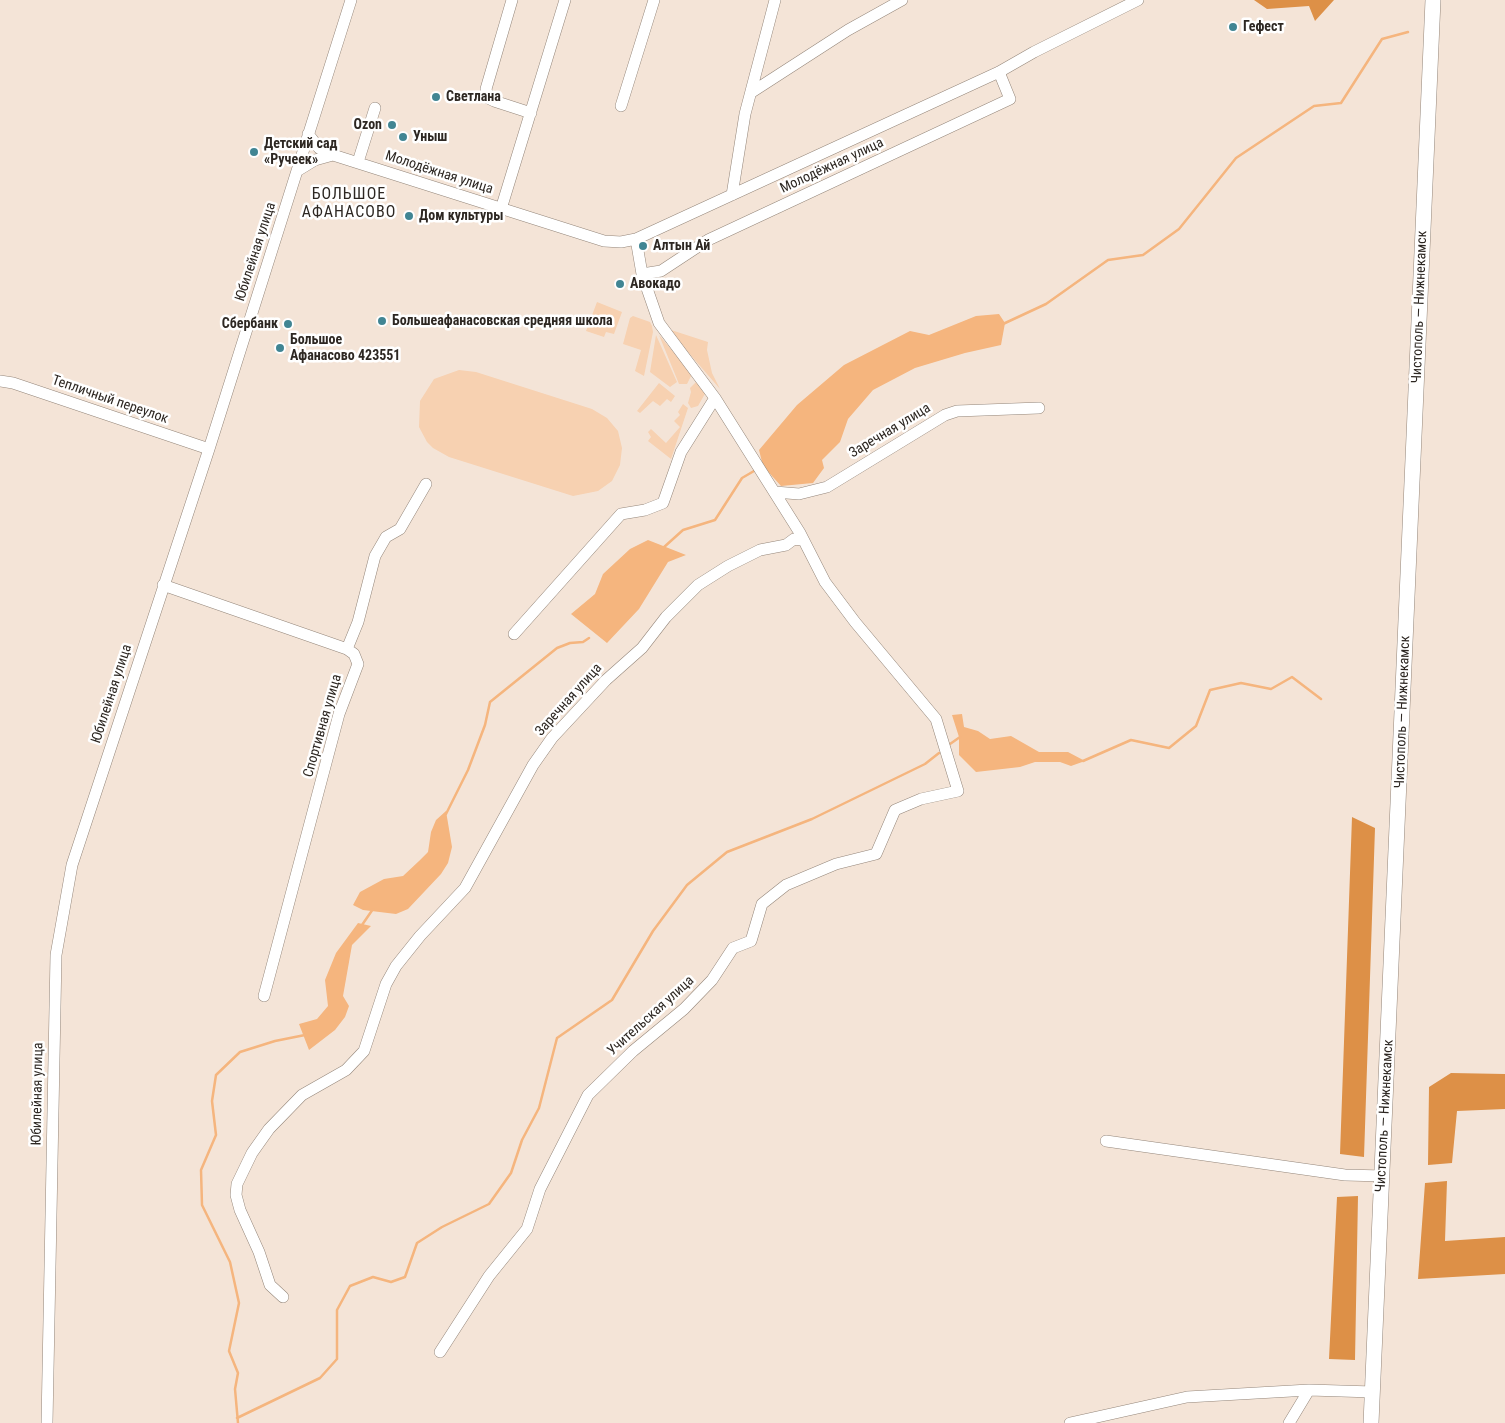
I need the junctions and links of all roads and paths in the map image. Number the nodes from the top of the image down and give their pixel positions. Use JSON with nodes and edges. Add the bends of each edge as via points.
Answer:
{"nodes":[{"id":1,"x":351,"y":0,"type":"edge"},
{"id":2,"x":512,"y":0,"type":"edge"},
{"id":3,"x":565,"y":0,"type":"edge"},
{"id":4,"x":654,"y":0,"type":"edge"},
{"id":5,"x":775,"y":0,"type":"edge"},
{"id":6,"x":902,"y":0,"type":"edge"},
{"id":7,"x":1138,"y":0,"type":"edge"},
{"id":8,"x":1433,"y":0,"type":"edge"},
{"id":9,"x":999,"y":72,"type":"junction"},
{"id":10,"x":752,"y":92,"type":"junction"},
{"id":11,"x":622,"y":106,"type":"dead end"},
{"id":12,"x":375,"y":108,"type":"dead end"},
{"id":13,"x":531,"y":113,"type":"junction"},
{"id":14,"x":308,"y":134,"type":"junction"},
{"id":15,"x":333,"y":155,"type":"junction"},
{"id":16,"x":358,"y":162,"type":"junction"},
{"id":17,"x":297,"y":171,"type":"junction"},
{"id":18,"x":732,"y":195,"type":"junction"},
{"id":19,"x":501,"y":209,"type":"junction"},
{"id":20,"x":636,"y":239,"type":"junction"},
{"id":21,"x":642,"y":274,"type":"junction"},
{"id":22,"x":0,"y":381,"type":"edge"},
{"id":23,"x":715,"y":398,"type":"junction"},
{"id":24,"x":1039,"y":408,"type":"dead end"},
{"id":25,"x":209,"y":449,"type":"junction"},
{"id":26,"x":426,"y":484,"type":"dead end"},
{"id":27,"x":775,"y":492,"type":"junction"},
{"id":28,"x":802,"y":540,"type":"junction"},
{"id":29,"x":163,"y":585,"type":"junction"},
{"id":30,"x":514,"y":634,"type":"dead end"},
{"id":31,"x":346,"y":650,"type":"junction"},
{"id":32,"x":264,"y":996,"type":"dead end"},
{"id":33,"x":1106,"y":1141,"type":"dead end"},
{"id":34,"x":1382,"y":1176,"type":"junction"},
{"id":35,"x":283,"y":1297,"type":"dead end"},
{"id":36,"x":440,"y":1352,"type":"dead end"},
{"id":37,"x":1308,"y":1390,"type":"junction"},
{"id":38,"x":1372,"y":1392,"type":"junction"},
{"id":39,"x":1105,"y":1419,"type":"edge"},
{"id":40,"x":47,"y":1423,"type":"edge"},
{"id":41,"x":1070,"y":1423,"type":"edge"},
{"id":42,"x":1289,"y":1423,"type":"edge"},
{"id":43,"x":1371,"y":1423,"type":"edge"}],
"edges":[{"from":1,"to":14,"type":"street","name":"Юбилейная улица"},
{"from":2,"to":13,"type":"street","via":[[486,89],[488,98]]},
{"from":3,"to":13,"type":"street"},
{"from":4,"to":11,"type":"street"},
{"from":5,"to":10,"type":"street"},
{"from":6,"to":10,"type":"street","via":[[848,30]]},
{"from":7,"to":9,"type":"street","name":"Молодёжная улица"},
{"from":8,"to":34,"type":"main road","name":"Чистополь — Нижнекамск"},
{"from":9,"to":18,"type":"street","name":"Молодёжная улица"},
{"from":9,"to":21,"type":"street","name":"Молодёжная улица","via":[[1010,99],[708,240],[661,271]]},
{"from":10,"to":18,"type":"street","via":[[745,114]]},
{"from":12,"to":16,"type":"street"},
{"from":13,"to":19,"type":"street"},
{"from":14,"to":15,"type":"street","name":"Молодёжная улица","via":[[319,148]]},
{"from":14,"to":17,"type":"street","name":"Юбилейная улица"},
{"from":15,"to":16,"type":"street","name":"Молодёжная улица"},
{"from":15,"to":17,"type":"street","via":[[315,160]]},
{"from":16,"to":19,"type":"street","name":"Молодёжная улица"},
{"from":17,"to":25,"type":"street","name":"Юбилейная улица"},
{"from":18,"to":20,"type":"street","name":"Молодёжная улица"},
{"from":19,"to":20,"type":"street","name":"Молодёжная улица","via":[[604,241]]},
{"from":20,"to":21,"type":"street"},
{"from":21,"to":23,"type":"street","via":[[659,323]]},
{"from":22,"to":25,"type":"street","name":"Тепличный переулок"},
{"from":23,"to":27,"type":"street"},
{"from":23,"to":30,"type":"street","via":[[681,452],[663,503],[621,514]]},
{"from":24,"to":27,"type":"street","name":"Заречная улица","via":[[957,411],[945,415],[827,487],[799,494]]},
{"from":25,"to":29,"type":"street","name":"Юбилейная улица"},
{"from":26,"to":31,"type":"street","via":[[400,529],[386,537],[376,556],[358,622]]},
{"from":27,"to":28,"type":"street"},
{"from":28,"to":35,"type":"street","name":"Заречная улица","via":[[794,539],[786,545],[760,550],[698,585],[666,617],[642,648],[606,680],[552,738],[465,888],[396,966],[386,984],[364,1051],[346,1070],[302,1095],[269,1129],[252,1153],[237,1184],[236,1195],[270,1284]]},
{"from":28,"to":36,"type":"street","name":"Учительская улица","via":[[825,582],[936,719],[958,791],[921,799],[895,810],[876,854],[836,864],[786,885],[762,904],[751,941],[733,948],[712,980],[684,1009],[633,1051],[588,1095],[540,1189],[527,1229],[489,1276]]},
{"from":29,"to":31,"type":"street"},
{"from":29,"to":40,"type":"street","name":"Юбилейная улица","via":[[72,865],[56,955]]},
{"from":31,"to":32,"type":"street","name":"Спортивная улица","via":[[354,654],[358,664],[339,714]]},
{"from":33,"to":34,"type":"street","via":[[1345,1175]]},
{"from":34,"to":38,"type":"main road","name":"Чистополь — Нижнекамск"},
{"from":37,"to":38,"type":"street"},
{"from":37,"to":39,"type":"street","via":[[1187,1397]]},
{"from":37,"to":42,"type":"street"},
{"from":38,"to":43,"type":"main road","name":"Чистополь — Нижнекамск"},
{"from":39,"to":41,"type":"street"}]}
